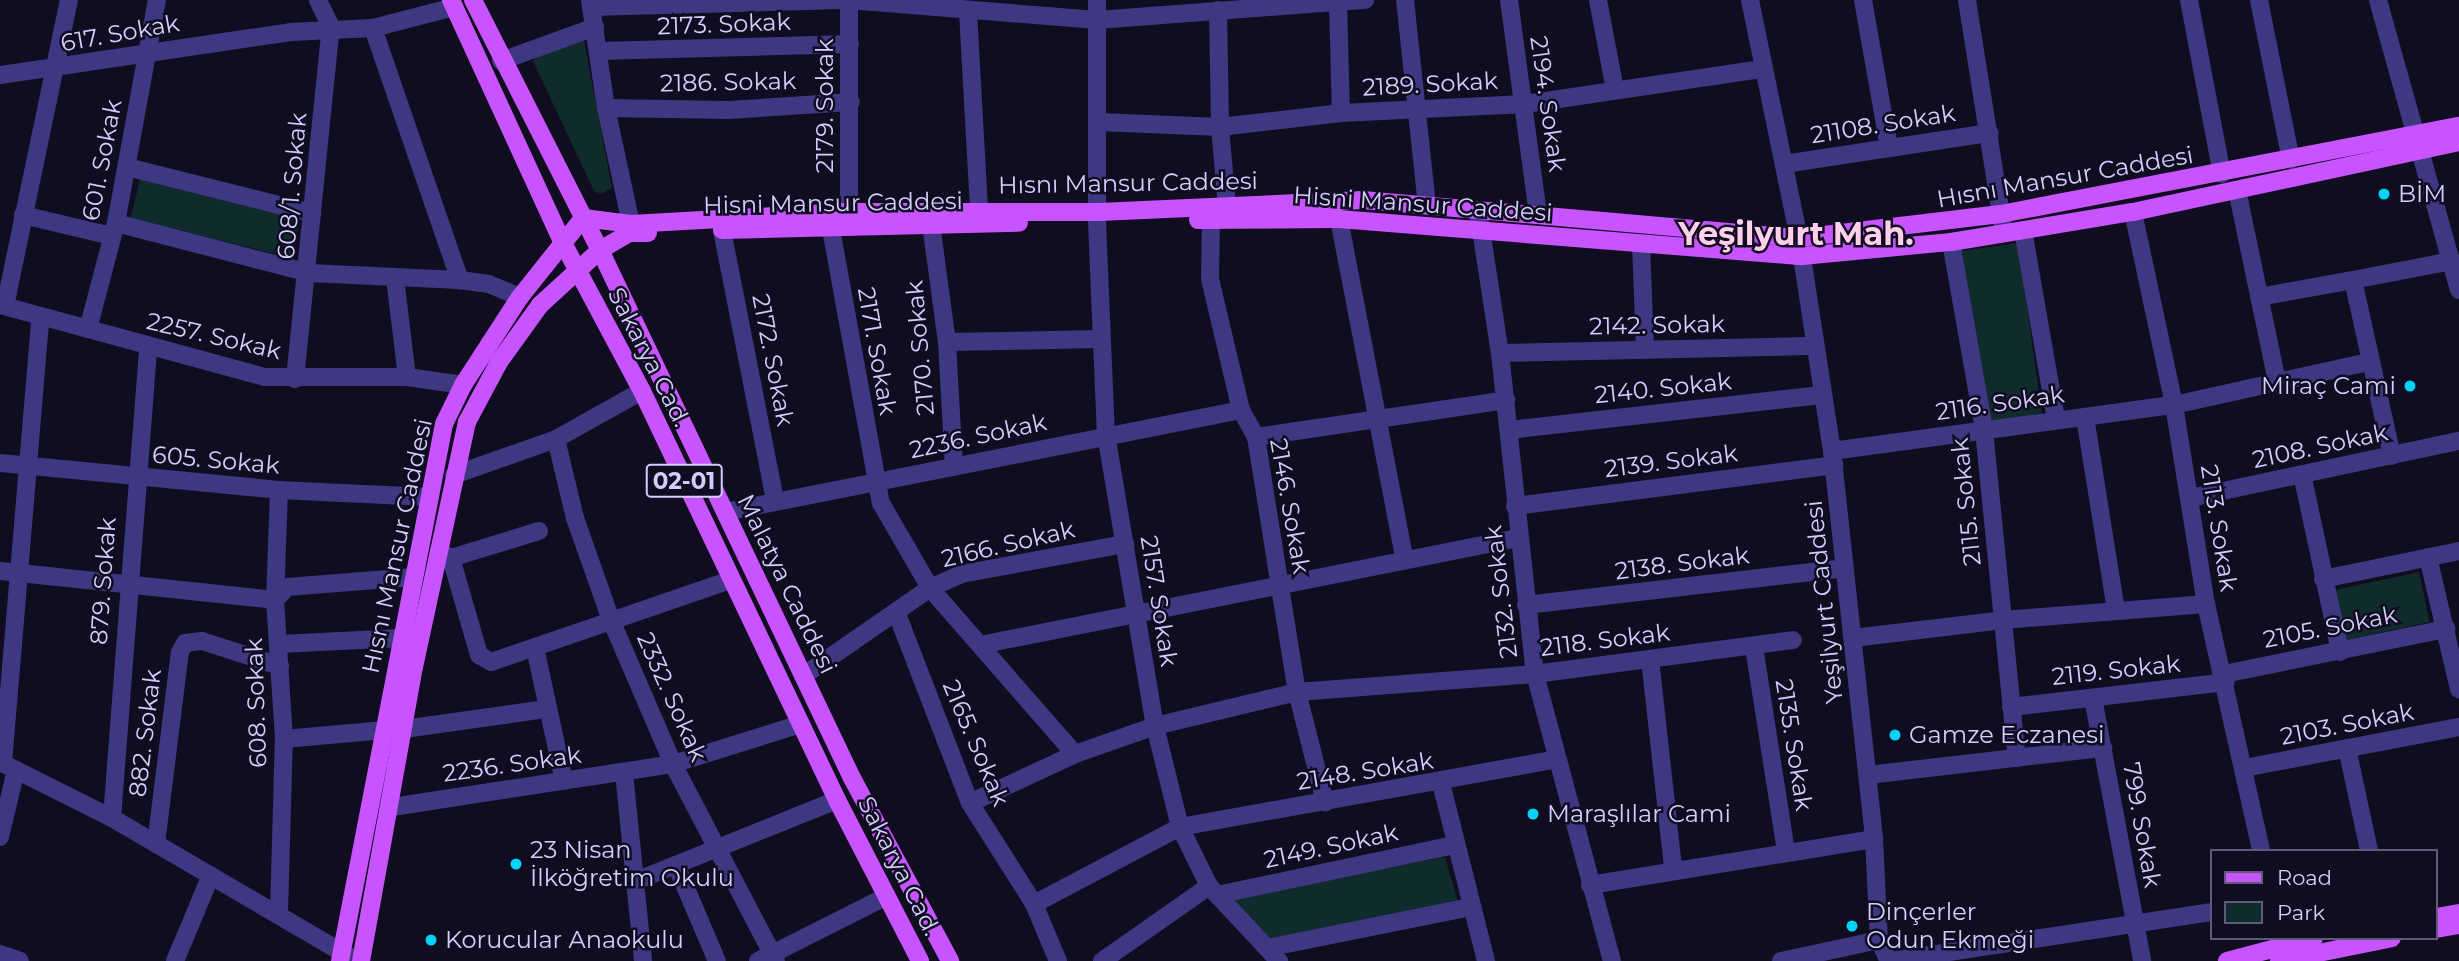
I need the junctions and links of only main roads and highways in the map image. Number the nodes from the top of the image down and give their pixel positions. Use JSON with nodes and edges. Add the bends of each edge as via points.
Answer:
{"nodes":[{"id":1,"x":473,"y":0,"type":"edge"},
{"id":2,"x":452,"y":3,"type":"edge"},
{"id":3,"x":2459,"y":126,"type":"edge"},
{"id":4,"x":2419,"y":142,"type":"junction"},
{"id":5,"x":2459,"y":142,"type":"edge"},
{"id":6,"x":1098,"y":217,"type":"junction"},
{"id":7,"x":583,"y":218,"type":"junction"},
{"id":8,"x":563,"y":243,"type":"junction"},
{"id":9,"x":1801,"y":247,"type":"junction"},
{"id":10,"x":600,"y":250,"type":"junction"},
{"id":11,"x":576,"y":268,"type":"junction"},
{"id":12,"x":2459,"y":913,"type":"edge"},
{"id":13,"x":2438,"y":917,"type":"edge"},
{"id":14,"x":2459,"y":925,"type":"edge"},
{"id":15,"x":2438,"y":929,"type":"edge"},
{"id":16,"x":2309,"y":940,"type":"edge"},
{"id":17,"x":2377,"y":940,"type":"edge"},
{"id":18,"x":2280,"y":953,"type":"edge"},
{"id":19,"x":350,"y":959,"type":"edge"},
{"id":20,"x":919,"y":961,"type":"edge"},
{"id":21,"x":950,"y":961,"type":"edge"},
{"id":22,"x":2227,"y":961,"type":"edge"}],
"edges":[{"from":1,"to":7,"type":"main road","name":"Malatya Caddesi"},
{"from":2,"to":8,"type":"main road","name":"Sakarya Cad.","number":"02-01"},
{"from":3,"to":4,"type":"main road","name":"Hısnı Mansur Caddesi"},
{"from":4,"to":5,"type":"main road","name":"Hisni Mansur Caddesi"},
{"from":4,"to":9,"type":"main road","name":"Hısnı Mansur Caddesi","via":[[2291,160]]},
{"from":4,"to":9,"type":"main road","name":"Hisni Mansur Caddesi","via":[[2238,190],[2133,212],[1951,242]]},
{"from":6,"to":7,"type":"main road","name":"Hısnı Mansur Caddesi","via":[[979,211],[849,212],[631,224]]},
{"from":6,"to":9,"type":"main road","name":"Hisni Mansur Caddesi","via":[[1339,219],[1642,244]]},
{"from":6,"to":9,"type":"main road","name":"Hısnı Mansur Caddesi","via":[[1363,200],[1538,215]]},
{"from":6,"to":10,"type":"main road","name":"Hisni Mansur Caddesi","via":[[629,233]]},
{"from":7,"to":8,"type":"main road","name":"Hısnı Mansur Caddesi"},
{"from":7,"to":10,"type":"main road","name":"Malatya Caddesi"},
{"from":8,"to":11,"type":"main road","name":"Sakarya Cad.","number":"02-01"},
{"from":8,"to":19,"type":"main road","name":"Hısnı Mansur Caddesi","via":[[520,297],[463,385],[444,424],[385,730]]},
{"from":10,"to":11,"type":"main road","name":"Hisni Mansur Caddesi"},
{"from":10,"to":21,"type":"main road","name":"Malatya Caddesi","via":[[803,676]]},
{"from":11,"to":19,"type":"main road","name":"Hisni Mansur Caddesi","via":[[540,305],[480,394],[454,475],[445,555],[404,729],[392,807]]},
{"from":11,"to":20,"type":"main road","name":"Sakarya Cad.","number":"02-01","via":[[642,391]]},
{"from":12,"to":13,"type":"main road"},
{"from":14,"to":15,"type":"main road"},
{"from":16,"to":18,"type":"main road"},
{"from":17,"to":18,"type":"main road"},
{"from":18,"to":22,"type":"main road"}]}
